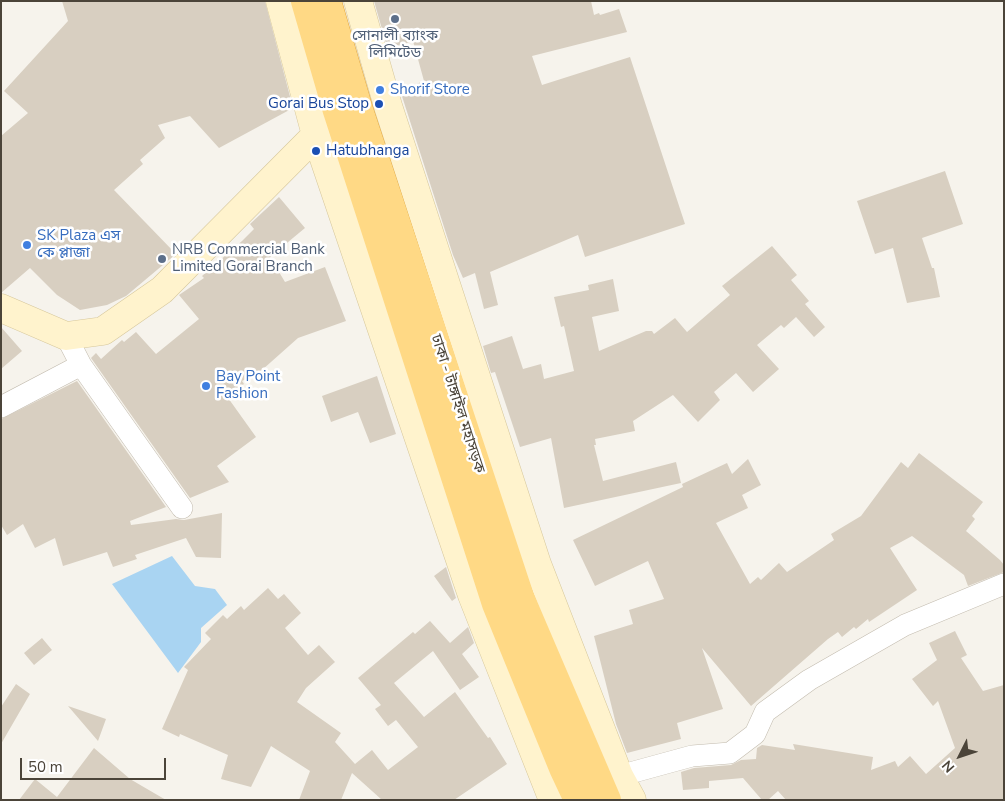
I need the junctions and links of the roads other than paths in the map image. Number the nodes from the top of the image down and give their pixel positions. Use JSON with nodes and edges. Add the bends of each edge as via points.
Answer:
{"nodes":[{"id":1,"x":280,"y":1,"type":"edge"},
{"id":2,"x":305,"y":1,"type":"edge"},
{"id":3,"x":327,"y":1,"type":"edge"},
{"id":4,"x":358,"y":1,"type":"edge"},
{"id":5,"x":316,"y":135,"type":"junction"},
{"id":6,"x":1,"y":308,"type":"edge"},
{"id":7,"x":66,"y":336,"type":"junction"},
{"id":8,"x":81,"y":365,"type":"junction"},
{"id":9,"x":1,"y":407,"type":"edge"},
{"id":10,"x":182,"y":508,"type":"dead end"},
{"id":11,"x":1004,"y":584,"type":"edge"},
{"id":12,"x":613,"y":788,"type":"edge"},
{"id":13,"x":553,"y":800,"type":"edge"},
{"id":14,"x":578,"y":800,"type":"edge"},
{"id":15,"x":632,"y":800,"type":"edge"}],
"edges":[{"from":1,"to":5,"type":"main road"},
{"from":2,"to":14,"type":"highway","name":"ঢাকা - টাঙ্গাইল মহাসড়ক","via":[[337,111],[496,604]]},
{"from":3,"to":12,"type":"highway","name":"ঢাকা - টাঙ্গাইল মহাসড়ক","via":[[362,120],[520,597]]},
{"from":4,"to":12,"type":"main road","via":[[388,106]]},
{"from":5,"to":7,"type":"main road","via":[[162,290],[103,331]]},
{"from":5,"to":13,"type":"main road","via":[[472,595]]},
{"from":6,"to":7,"type":"main road"},
{"from":7,"to":8,"type":"street"},
{"from":8,"to":9,"type":"street"},
{"from":8,"to":10,"type":"street"},
{"from":11,"to":12,"type":"street","via":[[905,625],[808,680],[766,712],[755,734],[730,753],[692,756]]},
{"from":12,"to":15,"type":"main road"}]}
